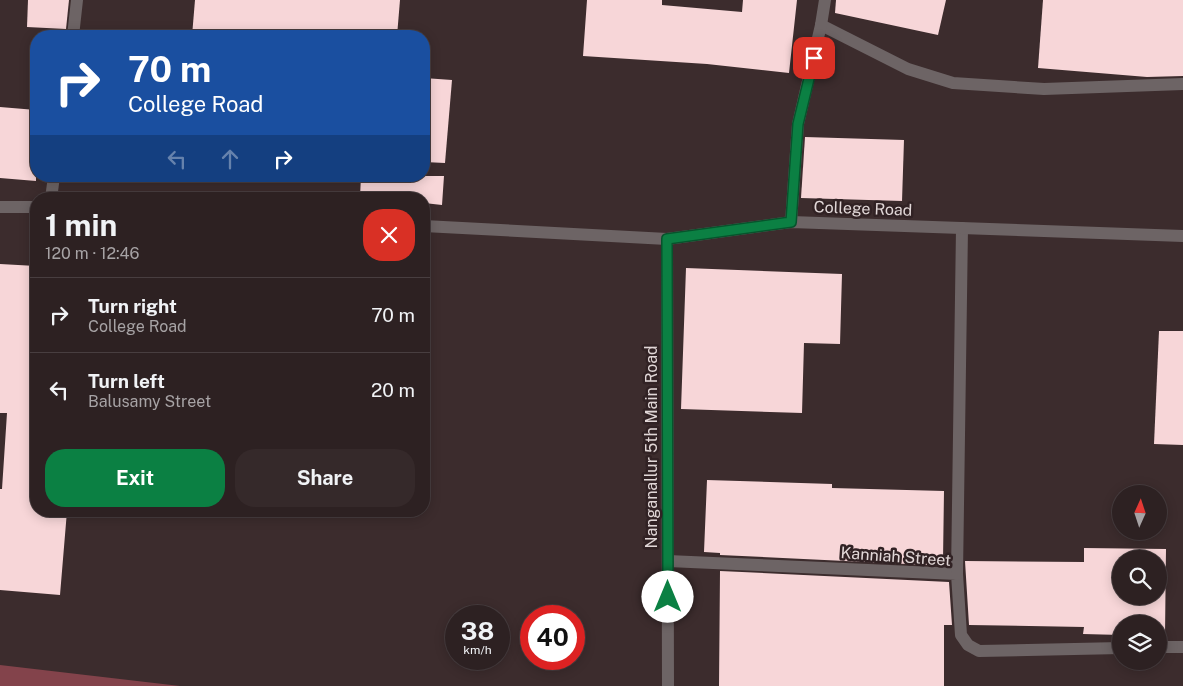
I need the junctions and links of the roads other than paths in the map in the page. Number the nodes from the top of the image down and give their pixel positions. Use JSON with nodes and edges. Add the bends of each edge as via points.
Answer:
{"nodes":[{"id":1,"x":77,"y":0,"type":"edge"},
{"id":2,"x":825,"y":0,"type":"edge"},
{"id":3,"x":821,"y":25,"type":"junction"},
{"id":4,"x":73,"y":30,"type":"edge"},
{"id":5,"x":1183,"y":84,"type":"edge"},
{"id":6,"x":0,"y":206,"type":"edge"},
{"id":7,"x":30,"y":207,"type":"edge"},
{"id":8,"x":791,"y":222,"type":"junction"},
{"id":9,"x":430,"y":226,"type":"edge"},
{"id":10,"x":962,"y":228,"type":"junction"},
{"id":11,"x":1183,"y":236,"type":"edge"},
{"id":12,"x":667,"y":239,"type":"junction"},
{"id":13,"x":668,"y":561,"type":"junction"},
{"id":14,"x":957,"y":574,"type":"junction"},
{"id":15,"x":1183,"y":646,"type":"edge"},
{"id":16,"x":1167,"y":647,"type":"edge"},
{"id":17,"x":1112,"y":648,"type":"edge"},
{"id":18,"x":668,"y":686,"type":"edge"}],
"edges":[{"from":1,"to":4,"type":"street"},
{"from":2,"to":3,"type":"street"},
{"from":3,"to":5,"type":"street","via":[[908,69],[954,83],[1044,88]]},
{"from":3,"to":8,"type":"street","via":[[798,124]]},
{"from":6,"to":7,"type":"street"},
{"from":8,"to":10,"type":"street","name":"College Road"},
{"from":8,"to":12,"type":"street","name":"College Road"},
{"from":9,"to":12,"type":"street","name":"College Road"},
{"from":10,"to":11,"type":"street","name":"College Road"},
{"from":10,"to":14,"type":"street"},
{"from":12,"to":13,"type":"street","name":"Nanganallur 5th Main Road"},
{"from":13,"to":14,"type":"street","name":"Kanniah Street"},
{"from":13,"to":18,"type":"street","name":"Nanganallur 5th Main Road"},
{"from":14,"to":17,"type":"street","name":"Kanniah Street","via":[[961,635],[968,645],[979,651]]},
{"from":15,"to":16,"type":"street"}]}
